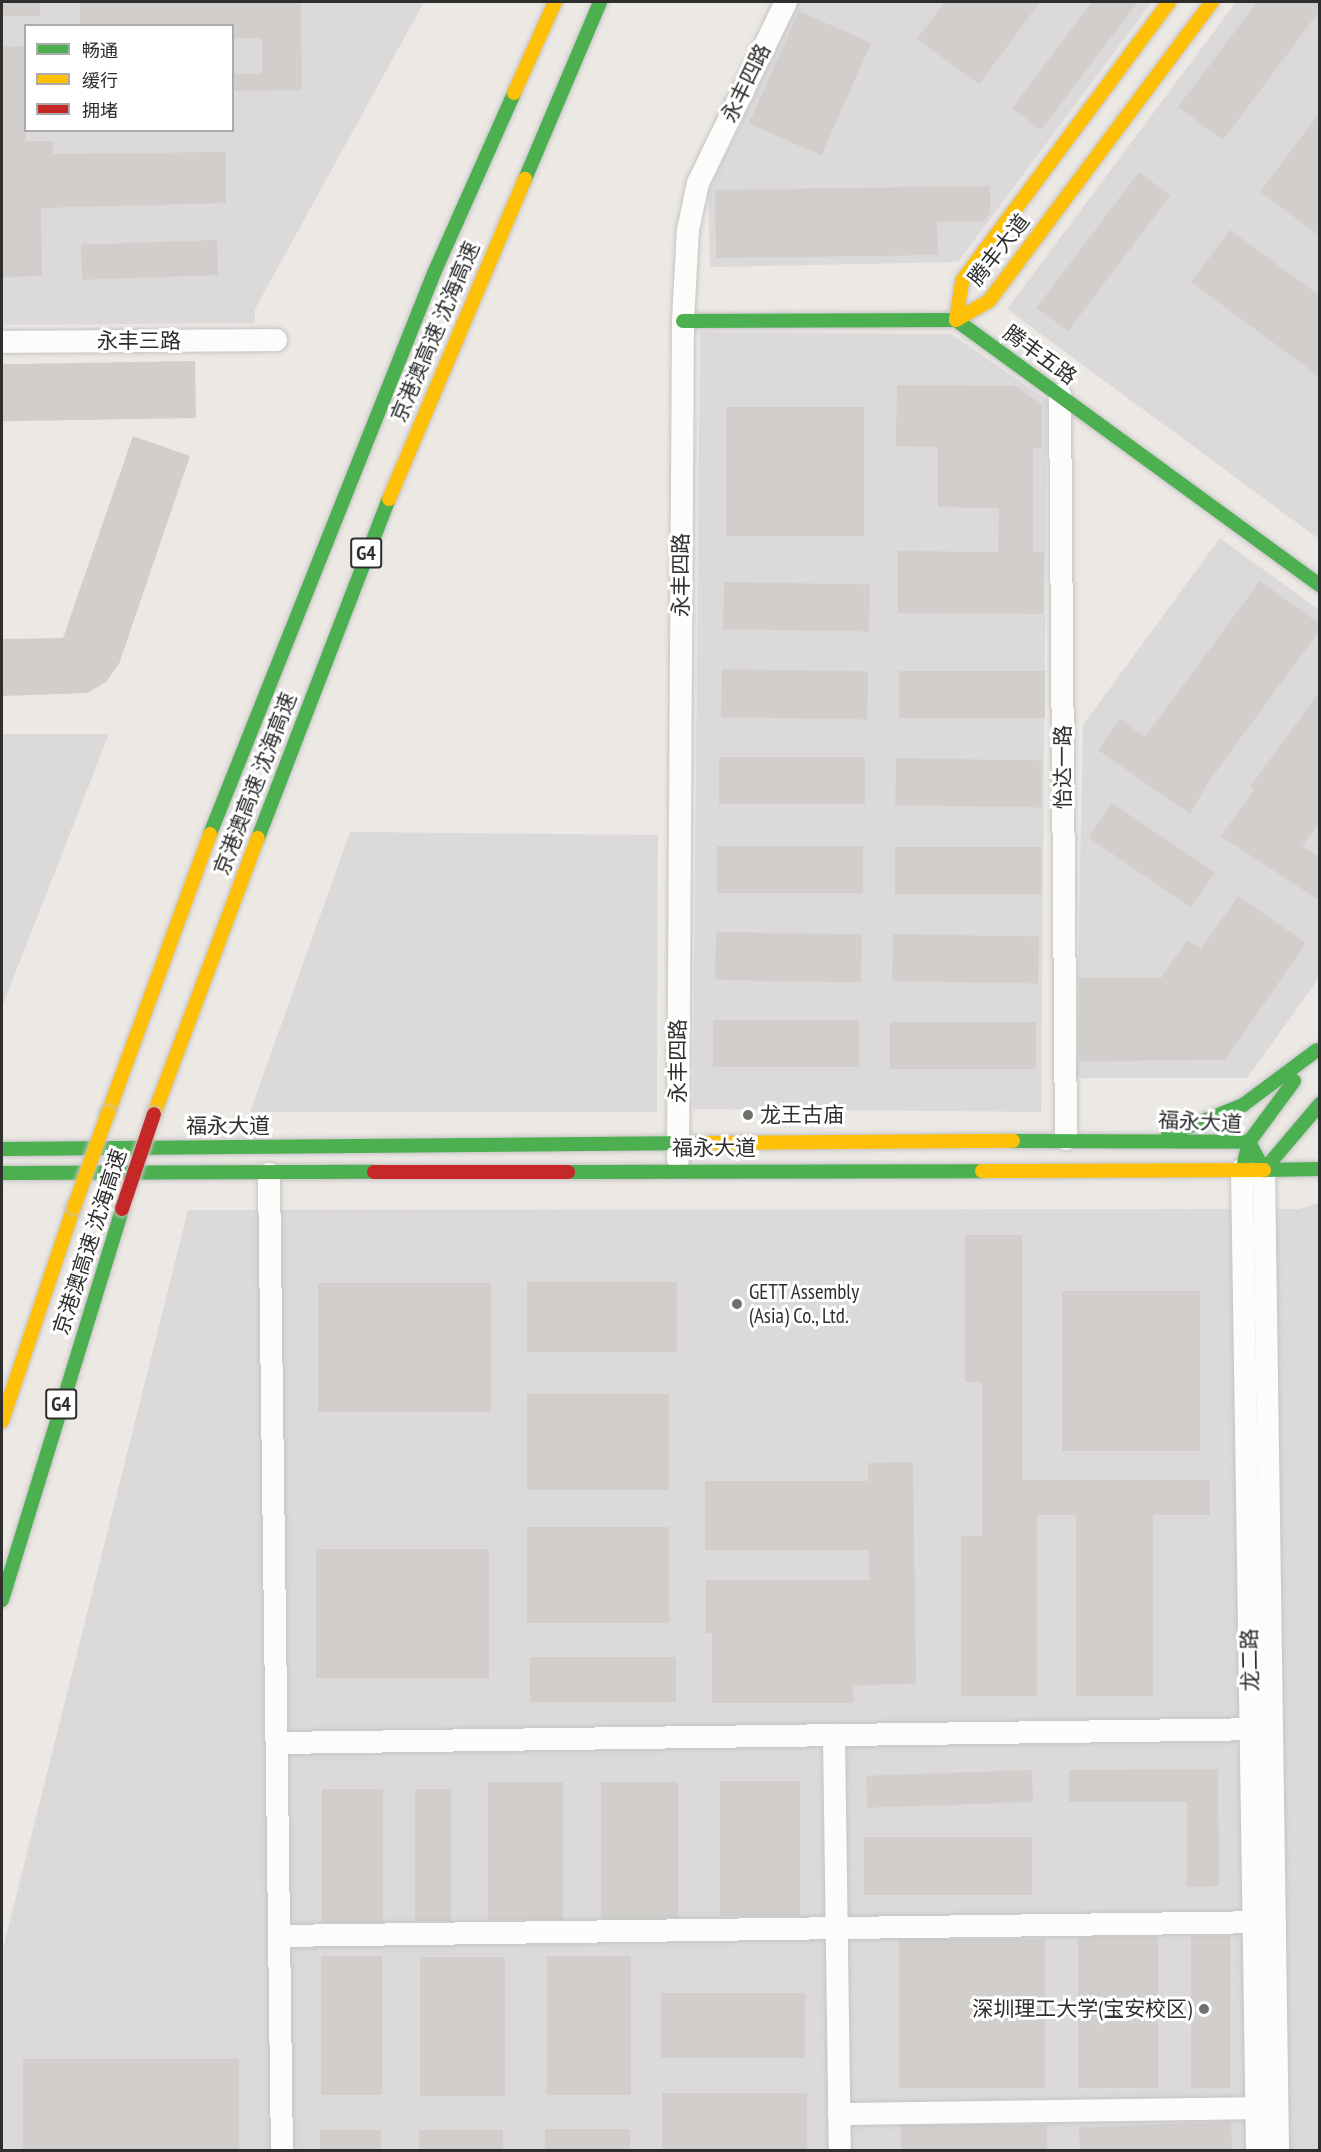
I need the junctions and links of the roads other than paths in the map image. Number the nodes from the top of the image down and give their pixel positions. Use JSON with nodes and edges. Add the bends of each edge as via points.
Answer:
{"nodes":[{"id":1,"x":555,"y":2,"type":"edge"},
{"id":2,"x":600,"y":2,"type":"edge"},
{"id":3,"x":786,"y":2,"type":"edge"},
{"id":4,"x":1169,"y":2,"type":"edge"},
{"id":5,"x":1212,"y":2,"type":"edge"},
{"id":6,"x":956,"y":320,"type":"junction"},
{"id":7,"x":683,"y":321,"type":"junction"},
{"id":8,"x":276,"y":340,"type":"dead end"},
{"id":9,"x":2,"y":342,"type":"edge"},
{"id":10,"x":1060,"y":395,"type":"junction"},
{"id":11,"x":1320,"y":585,"type":"edge"},
{"id":12,"x":1318,"y":1048,"type":"edge"},
{"id":13,"x":1320,"y":1104,"type":"edge"},
{"id":14,"x":1066,"y":1139,"type":"junction"},
{"id":15,"x":1140,"y":1140,"type":"junction"},
{"id":16,"x":1249,"y":1142,"type":"junction"},
{"id":17,"x":678,"y":1143,"type":"junction"},
{"id":18,"x":2,"y":1149,"type":"edge"},
{"id":19,"x":678,"y":1169,"type":"junction"},
{"id":20,"x":1320,"y":1169,"type":"edge"},
{"id":21,"x":1253,"y":1170,"type":"junction"},
{"id":22,"x":2,"y":1173,"type":"edge"},
{"id":23,"x":268,"y":1174,"type":"junction"},
{"id":24,"x":2,"y":1421,"type":"edge"},
{"id":25,"x":2,"y":1600,"type":"edge"},
{"id":26,"x":1261,"y":1729,"type":"junction"},
{"id":27,"x":834,"y":1735,"type":"junction"},
{"id":28,"x":277,"y":1743,"type":"junction"},
{"id":29,"x":1264,"y":1923,"type":"junction"},
{"id":30,"x":836,"y":1929,"type":"junction"},
{"id":31,"x":279,"y":1936,"type":"junction"},
{"id":32,"x":1256,"y":2108,"type":"junction"},
{"id":33,"x":839,"y":2114,"type":"junction"},
{"id":34,"x":282,"y":2151,"type":"edge"},
{"id":35,"x":840,"y":2151,"type":"edge"},
{"id":36,"x":1257,"y":2151,"type":"edge"},
{"id":37,"x":1278,"y":2151,"type":"edge"}],
"edges":[{"from":1,"to":24,"type":"main road","name":"京港澳高速 沈海高速","number":"G4","bridge":true,"via":[[434,273],[321,548],[207,841],[74,1207]]},
{"from":2,"to":25,"type":"main road","name":"京港澳高速 沈海高速","number":"G4","bridge":true,"via":[[362,563],[154,1114]]},
{"from":3,"to":7,"type":"street","name":"永丰四路","via":[[698,183],[688,230]]},
{"from":4,"to":6,"type":"main road","name":"腾丰大道","via":[[962,281]]},
{"from":5,"to":6,"type":"main road","name":"腾丰大道","via":[[989,301]]},
{"from":6,"to":7,"type":"main road"},
{"from":6,"to":10,"type":"main road","name":"腾丰五路"},
{"from":7,"to":17,"type":"street","name":"永丰四路"},
{"from":8,"to":9,"type":"street","name":"永丰三路"},
{"from":10,"to":11,"type":"main road","name":"腾丰五路"},
{"from":10,"to":14,"type":"street","name":"怡达一路"},
{"from":12,"to":15,"type":"main road","via":[[1243,1105],[1189,1129]]},
{"from":12,"to":16,"type":"main road"},
{"from":13,"to":21,"type":"main road"},
{"from":14,"to":15,"type":"main road","name":"福永大道"},
{"from":14,"to":17,"type":"main road","name":"福永大道"},
{"from":15,"to":16,"type":"main road","name":"福永大道"},
{"from":16,"to":21,"type":"main road","name":"福永大道"},
{"from":16,"to":21,"type":"main road"},
{"from":17,"to":18,"type":"main road","name":"福永大道"},
{"from":17,"to":19,"type":"street","name":"永丰四路"},
{"from":19,"to":21,"type":"main road","name":"福永大道"},
{"from":19,"to":23,"type":"main road","name":"福永大道"},
{"from":20,"to":21,"type":"main road"},
{"from":21,"to":26,"type":"street","name":"龙二路"},
{"from":22,"to":23,"type":"main road","name":"福永大道"},
{"from":23,"to":28,"type":"street"},
{"from":26,"to":27,"type":"street"},
{"from":26,"to":29,"type":"street","name":"龙二路"},
{"from":27,"to":28,"type":"street"},
{"from":27,"to":30,"type":"street"},
{"from":28,"to":31,"type":"street"},
{"from":29,"to":30,"type":"street"},
{"from":29,"to":32,"type":"street","name":"龙二路"},
{"from":29,"to":37,"type":"street","name":"龙二路"},
{"from":30,"to":31,"type":"street"},
{"from":30,"to":33,"type":"street"},
{"from":31,"to":34,"type":"street"},
{"from":32,"to":33,"type":"street"},
{"from":32,"to":36,"type":"street","name":"龙二路"},
{"from":33,"to":35,"type":"street"}]}
